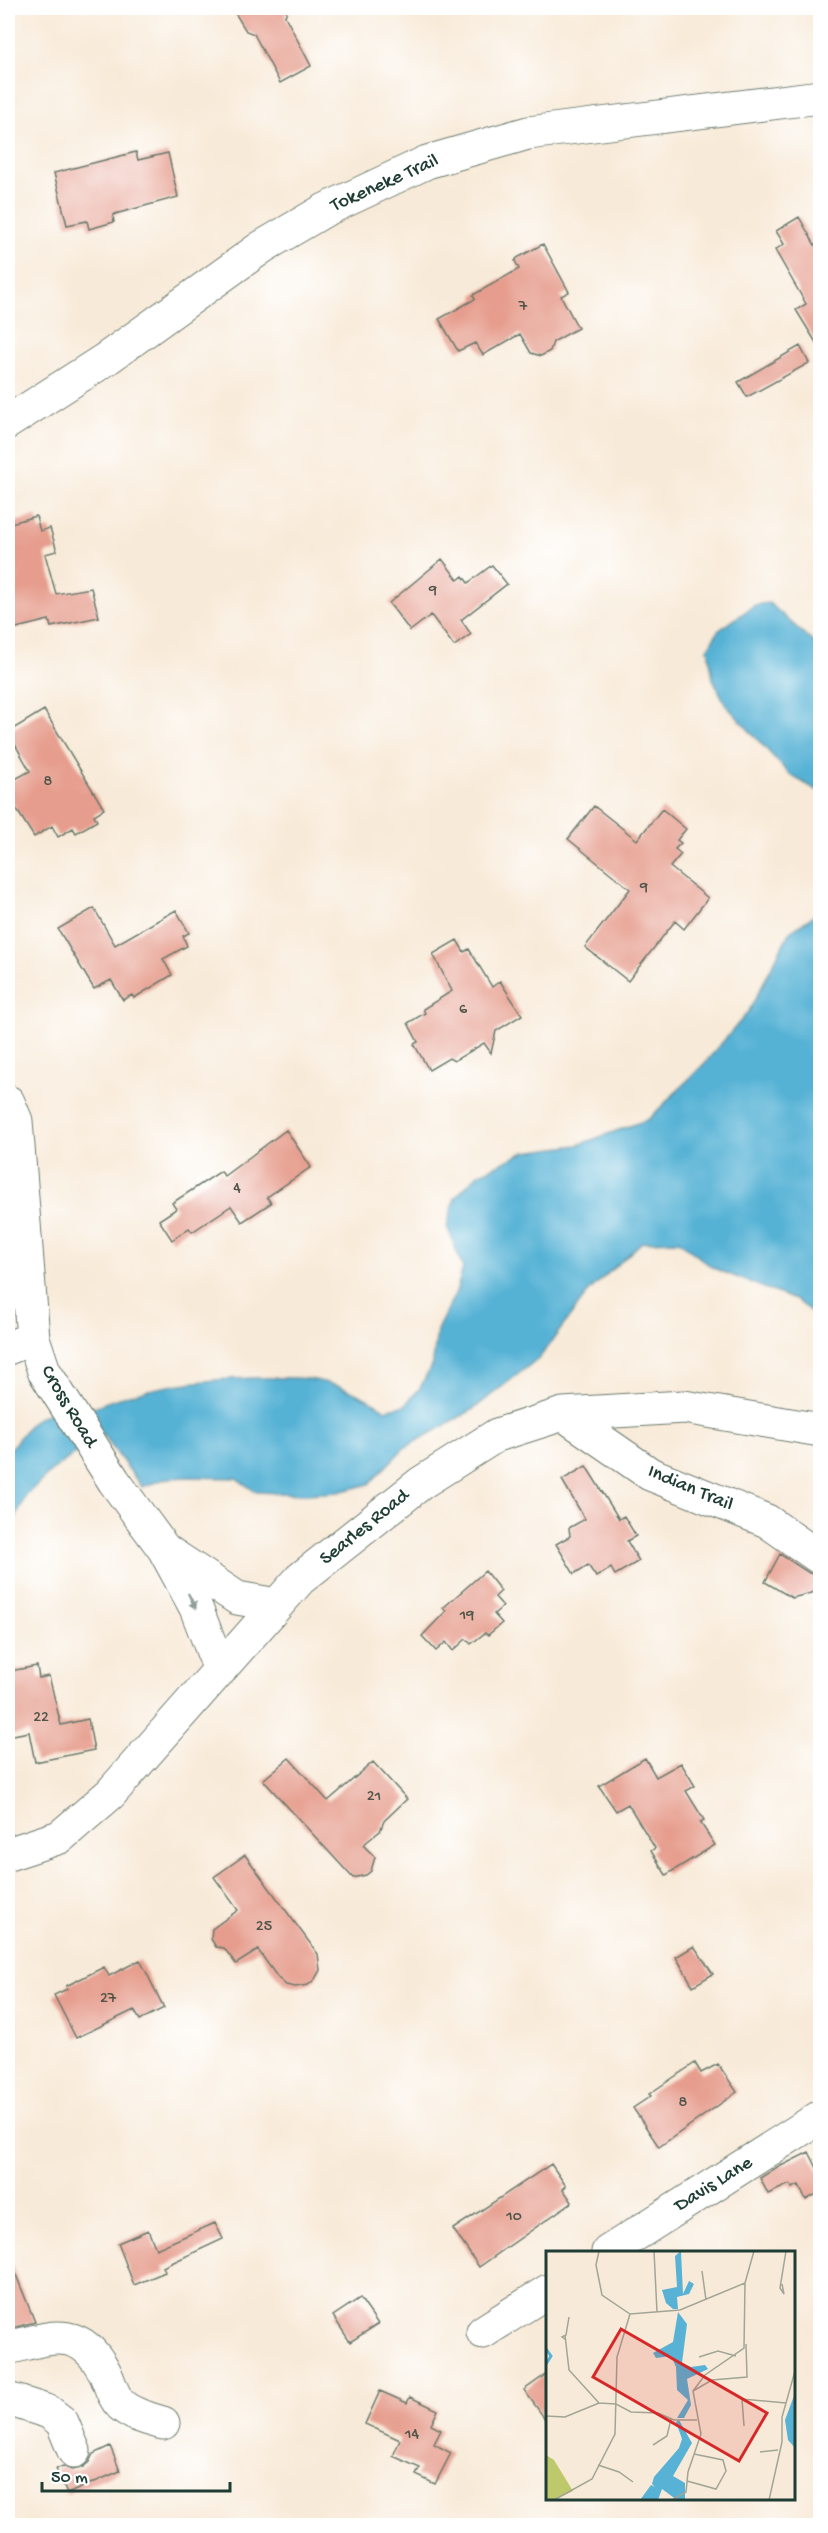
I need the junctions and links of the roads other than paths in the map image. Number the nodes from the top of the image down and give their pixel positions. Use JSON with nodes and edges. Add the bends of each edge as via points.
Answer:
{"nodes":[{"id":1,"x":820,"y":97,"type":"edge"},
{"id":2,"x":8,"y":422,"type":"edge"},
{"id":3,"x":8,"y":1102,"type":"edge"},
{"id":4,"x":20,"y":1343,"type":"edge"},
{"id":5,"x":564,"y":1414,"type":"junction"},
{"id":6,"x":820,"y":1430,"type":"edge"},
{"id":7,"x":165,"y":1549,"type":"junction"},
{"id":8,"x":820,"y":1558,"type":"edge"},
{"id":9,"x":278,"y":1605,"type":"junction"},
{"id":10,"x":220,"y":1670,"type":"junction"},
{"id":11,"x":8,"y":1854,"type":"edge"},
{"id":12,"x":820,"y":2117,"type":"edge"},
{"id":13,"x":611,"y":2251,"type":"edge"},
{"id":14,"x":546,"y":2292,"type":"edge"},
{"id":15,"x":483,"y":2332,"type":"dead end"},
{"id":16,"x":8,"y":2348,"type":"edge"},
{"id":17,"x":8,"y":2399,"type":"edge"},
{"id":18,"x":163,"y":2423,"type":"dead end"},
{"id":19,"x":74,"y":2451,"type":"dead end"}],
"edges":[{"from":1,"to":2,"type":"street","name":"Tokeneke Trail","via":[[528,133],[427,162],[325,210],[262,247],[106,359]]},
{"from":3,"to":4,"type":"street","name":"Cross Road","via":[[16,1121]]},
{"from":4,"to":7,"type":"street","name":"Cross Road","via":[[44,1371],[114,1481]]},
{"from":5,"to":6,"type":"street","name":"Searles Road","via":[[684,1407]]},
{"from":5,"to":8,"type":"street","name":"Indian Trail","via":[[650,1474],[766,1521]]},
{"from":5,"to":9,"type":"street","name":"Searles Road","via":[[497,1435],[421,1483],[300,1579]]},
{"from":7,"to":9,"type":"street","name":"Cross Road","via":[[237,1598]]},
{"from":7,"to":10,"type":"street","name":"Cross Road","one_way":true,"via":[[196,1608]]},
{"from":9,"to":10,"type":"street","name":"Searles Road"},
{"from":10,"to":11,"type":"street","name":"Searles Road","via":[[110,1794],[60,1837]]},
{"from":12,"to":13,"type":"street","name":"Davis Lane"},
{"from":14,"to":15,"type":"street"},
{"from":16,"to":18,"type":"street","via":[[55,2336],[84,2346],[95,2357],[120,2404]]},
{"from":17,"to":19,"type":"street","via":[[49,2412],[62,2422]]}]}
